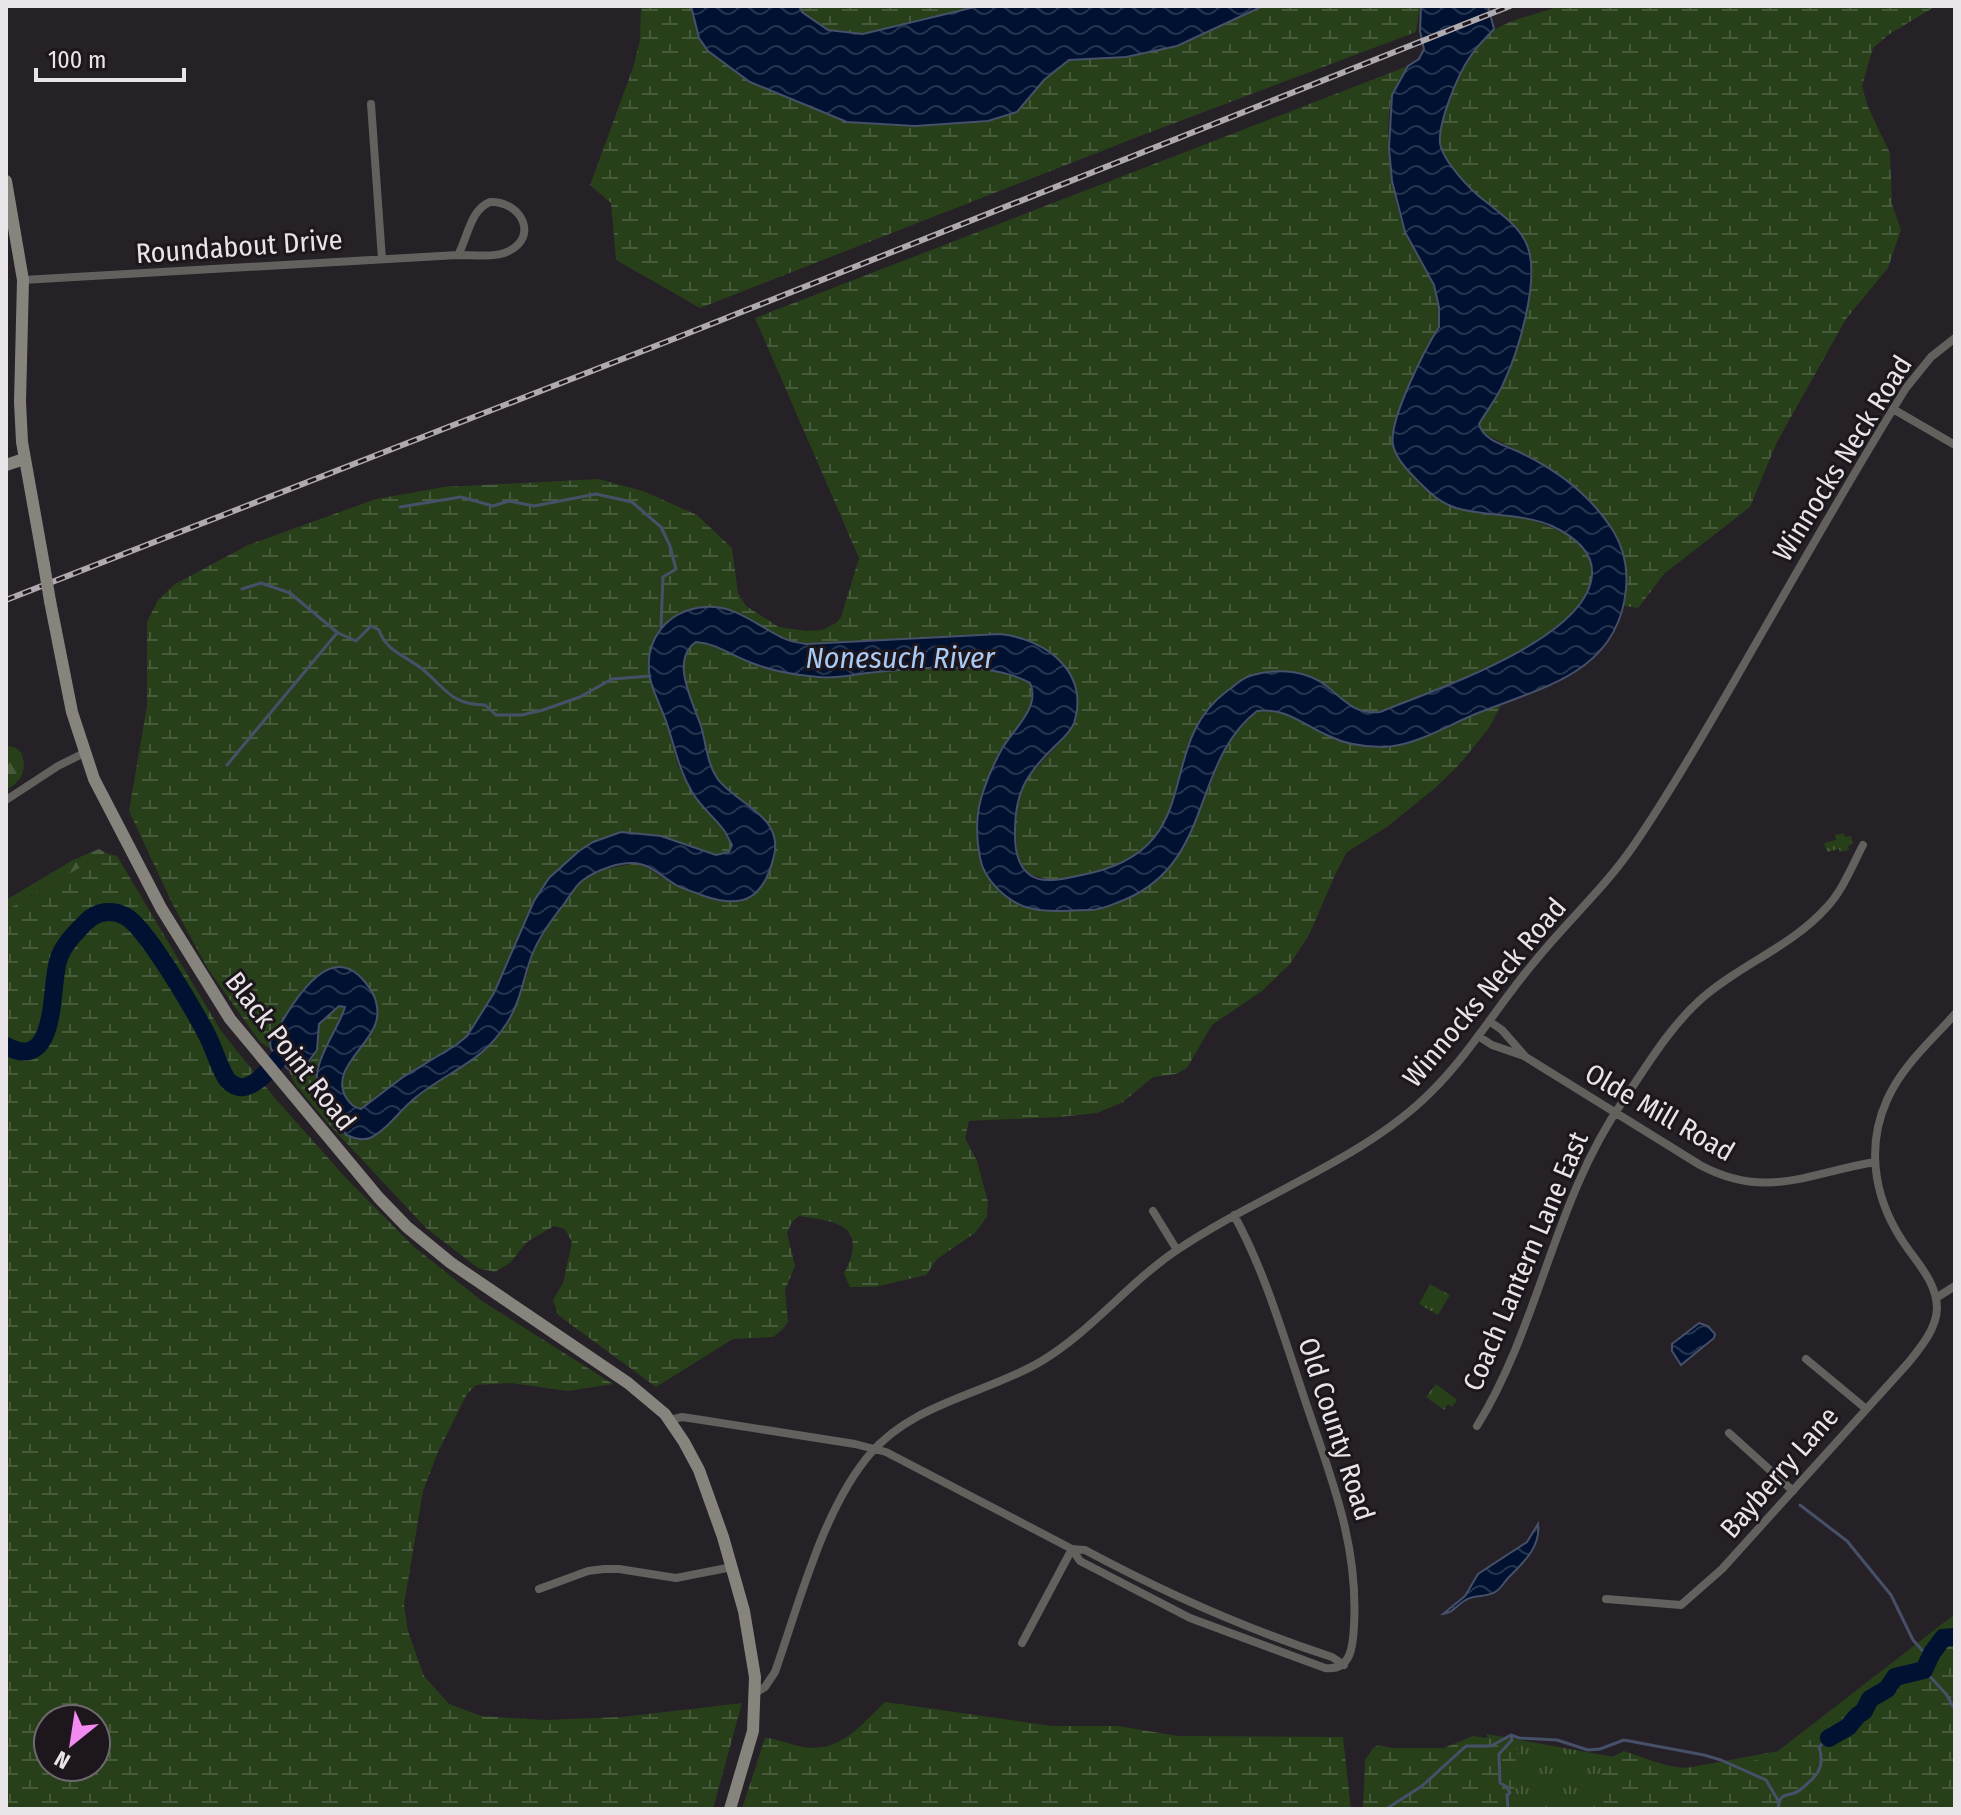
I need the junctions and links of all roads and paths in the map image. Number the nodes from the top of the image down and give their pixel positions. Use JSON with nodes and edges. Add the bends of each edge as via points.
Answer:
{"nodes":[{"id":1,"x":371,"y":104,"type":"dead end"},
{"id":2,"x":6,"y":181,"type":"edge"},
{"id":3,"x":458,"y":255,"type":"junction"},
{"id":4,"x":382,"y":259,"type":"junction"},
{"id":5,"x":23,"y":280,"type":"junction"},
{"id":6,"x":1955,"y":338,"type":"edge"},
{"id":7,"x":1893,"y":409,"type":"junction"},
{"id":8,"x":1955,"y":445,"type":"edge"},
{"id":9,"x":24,"y":459,"type":"junction"},
{"id":10,"x":6,"y":465,"type":"edge"},
{"id":11,"x":84,"y":753,"type":"junction"},
{"id":12,"x":6,"y":800,"type":"edge"},
{"id":13,"x":1863,"y":845,"type":"dead end"},
{"id":14,"x":1954,"y":1018,"type":"edge"},
{"id":15,"x":1489,"y":1021,"type":"junction"},
{"id":16,"x":1478,"y":1036,"type":"junction"},
{"id":17,"x":1524,"y":1056,"type":"junction"},
{"id":18,"x":1615,"y":1113,"type":"junction"},
{"id":19,"x":1874,"y":1162,"type":"junction"},
{"id":20,"x":1153,"y":1211,"type":"dead end"},
{"id":21,"x":1234,"y":1215,"type":"junction"},
{"id":22,"x":1177,"y":1250,"type":"junction"},
{"id":23,"x":1955,"y":1286,"type":"edge"},
{"id":24,"x":1936,"y":1298,"type":"junction"},
{"id":25,"x":1806,"y":1359,"type":"dead end"},
{"id":26,"x":1865,"y":1408,"type":"junction"},
{"id":27,"x":670,"y":1420,"type":"junction"},
{"id":28,"x":1477,"y":1426,"type":"dead end"},
{"id":29,"x":1729,"y":1433,"type":"dead end"},
{"id":30,"x":875,"y":1448,"type":"junction"},
{"id":31,"x":1793,"y":1491,"type":"junction"},
{"id":32,"x":1072,"y":1549,"type":"junction"},
{"id":33,"x":732,"y":1567,"type":"junction"},
{"id":34,"x":539,"y":1589,"type":"dead end"},
{"id":35,"x":1606,"y":1599,"type":"dead end"},
{"id":36,"x":1022,"y":1643,"type":"dead end"},
{"id":37,"x":755,"y":1693,"type":"junction"},
{"id":38,"x":730,"y":1809,"type":"edge"}],
"edges":[{"from":1,"to":4,"type":"street"},
{"from":2,"to":5,"type":"main road","name":"Black Point Road"},
{"from":3,"to":3,"type":"street","name":"Roundabout Drive","via":[[511,250],[523,233],[520,216],[504,202],[480,206]]},
{"from":3,"to":4,"type":"street","name":"Roundabout Drive"},
{"from":4,"to":5,"type":"street","name":"Roundabout Drive"},
{"from":5,"to":9,"type":"main road","name":"Black Point Road"},
{"from":6,"to":7,"type":"street","name":"Winnocks Neck Road","via":[[1918,373]]},
{"from":7,"to":8,"type":"street"},
{"from":7,"to":15,"type":"street","name":"Winnocks Neck Road","via":[[1636,842]]},
{"from":9,"to":10,"type":"main road"},
{"from":9,"to":11,"type":"main road","name":"Black Point Road","bridge":true,"via":[[67,691]]},
{"from":11,"to":12,"type":"street"},
{"from":11,"to":27,"type":"main road","name":"Black Point Road","via":[[109,811],[220,1006],[379,1198],[473,1279],[646,1396]]},
{"from":13,"to":18,"type":"street","name":"Coach Lantern Lane East","via":[[1826,909],[1690,1009]]},
{"from":14,"to":19,"type":"street","via":[[1892,1090],[1879,1124]]},
{"from":15,"to":16,"type":"street","name":"Winnocks Neck Road"},
{"from":15,"to":17,"type":"street","name":"Olde Mill Road"},
{"from":16,"to":17,"type":"street","name":"Olde Mill Road"},
{"from":16,"to":21,"type":"street","name":"Winnocks Neck Road","via":[[1399,1121]]},
{"from":17,"to":18,"type":"street","name":"Olde Mill Road"},
{"from":18,"to":19,"type":"street","name":"Olde Mill Road","via":[[1700,1165],[1746,1183],[1779,1183]]},
{"from":18,"to":28,"type":"street","name":"Coach Lantern Lane East","via":[[1563,1218],[1511,1363]]},
{"from":19,"to":24,"type":"street","via":[[1896,1231]]},
{"from":20,"to":22,"type":"street"},
{"from":21,"to":22,"type":"street","name":"Winnocks Neck Road"},
{"from":21,"to":32,"type":"street","name":"Old County Road","via":[[1269,1294],[1346,1524],[1355,1608],[1348,1661],[1344,1665],[1210,1613],[1085,1550]]},
{"from":22,"to":30,"type":"street","name":"Winnocks Neck Road","via":[[1054,1353],[921,1415]]},
{"from":23,"to":24,"type":"street"},
{"from":24,"to":26,"type":"street","name":"Bayberry Lane","via":[[1924,1343]]},
{"from":25,"to":26,"type":"street"},
{"from":26,"to":31,"type":"street","name":"Bayberry Lane"},
{"from":27,"to":30,"type":"street","name":"Old County Road","via":[[682,1417]]},
{"from":27,"to":33,"type":"main road","name":"Black Point Road","via":[[699,1470]]},
{"from":29,"to":31,"type":"street"},
{"from":30,"to":32,"type":"street","name":"Old County Road"},
{"from":30,"to":37,"type":"street","name":"Winnocks Neck Road","via":[[833,1514],[775,1672]]},
{"from":31,"to":35,"type":"street","name":"Bayberry Lane","via":[[1722,1569],[1681,1605]]},
{"from":32,"to":36,"type":"street"},
{"from":33,"to":34,"type":"street","via":[[676,1578],[604,1569]]},
{"from":33,"to":37,"type":"main road","name":"Black Point Road","via":[[751,1648]]},
{"from":37,"to":38,"type":"main road","name":"Black Point Road","via":[[753,1731]]}]}
